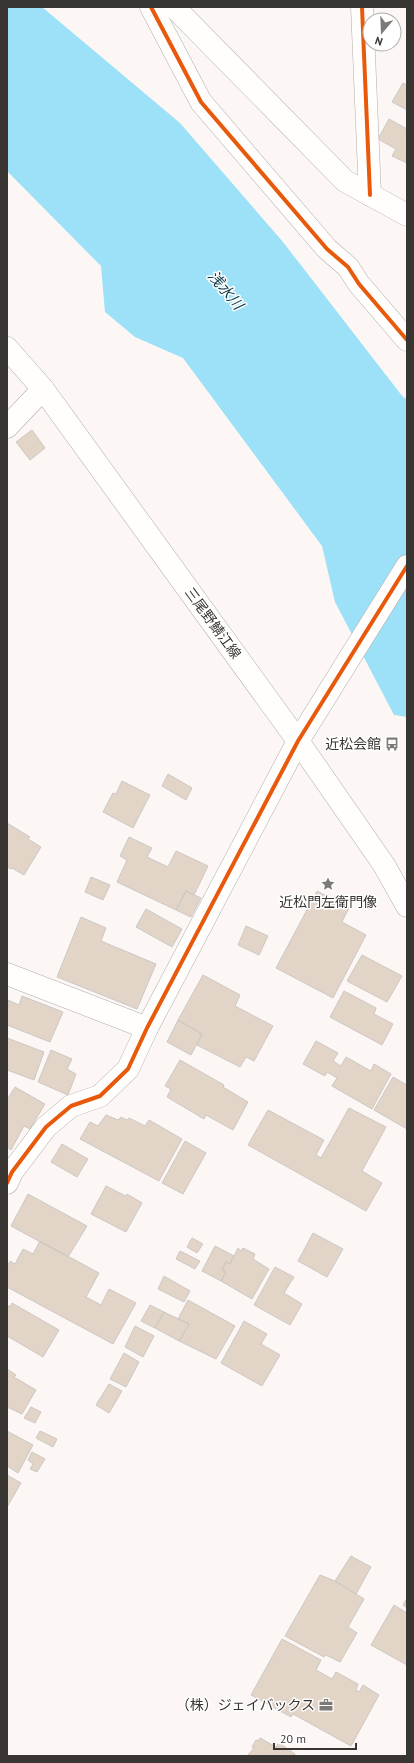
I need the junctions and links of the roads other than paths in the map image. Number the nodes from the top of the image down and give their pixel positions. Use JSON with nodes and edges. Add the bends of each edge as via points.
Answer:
{"nodes":[{"id":1,"x":152,"y":7,"type":"edge"},
{"id":2,"x":174,"y":7,"type":"edge"},
{"id":3,"x":362,"y":7,"type":"edge"},
{"id":4,"x":370,"y":195,"type":"junction"},
{"id":5,"x":407,"y":216,"type":"edge"},
{"id":6,"x":407,"y":340,"type":"edge"},
{"id":7,"x":7,"y":348,"type":"edge"},
{"id":8,"x":43,"y":389,"type":"junction"},
{"id":9,"x":7,"y":427,"type":"edge"},
{"id":10,"x":407,"y":566,"type":"edge"},
{"id":11,"x":298,"y":741,"type":"junction"},
{"id":12,"x":407,"y":906,"type":"edge"},
{"id":13,"x":7,"y":974,"type":"edge"},
{"id":14,"x":147,"y":1028,"type":"junction"},
{"id":15,"x":7,"y":1183,"type":"edge"}],
"edges":[{"from":1,"to":6,"type":"street","via":[[201,102],[327,249],[348,267],[359,284]]},
{"from":2,"to":4,"type":"street","via":[[344,181]]},
{"from":3,"to":4,"type":"street"},
{"from":4,"to":5,"type":"street"},
{"from":7,"to":8,"type":"street","name":"三尾野鯖江線"},
{"from":8,"to":9,"type":"street"},
{"from":8,"to":11,"type":"street","name":"三尾野鯖江線"},
{"from":10,"to":11,"type":"street"},
{"from":11,"to":12,"type":"street","name":"三尾野鯖江線","via":[[384,865]]},
{"from":11,"to":14,"type":"street"},
{"from":13,"to":14,"type":"street"},
{"from":14,"to":15,"type":"street","via":[[128,1069],[100,1096],[71,1106],[46,1128],[12,1172]]}]}
